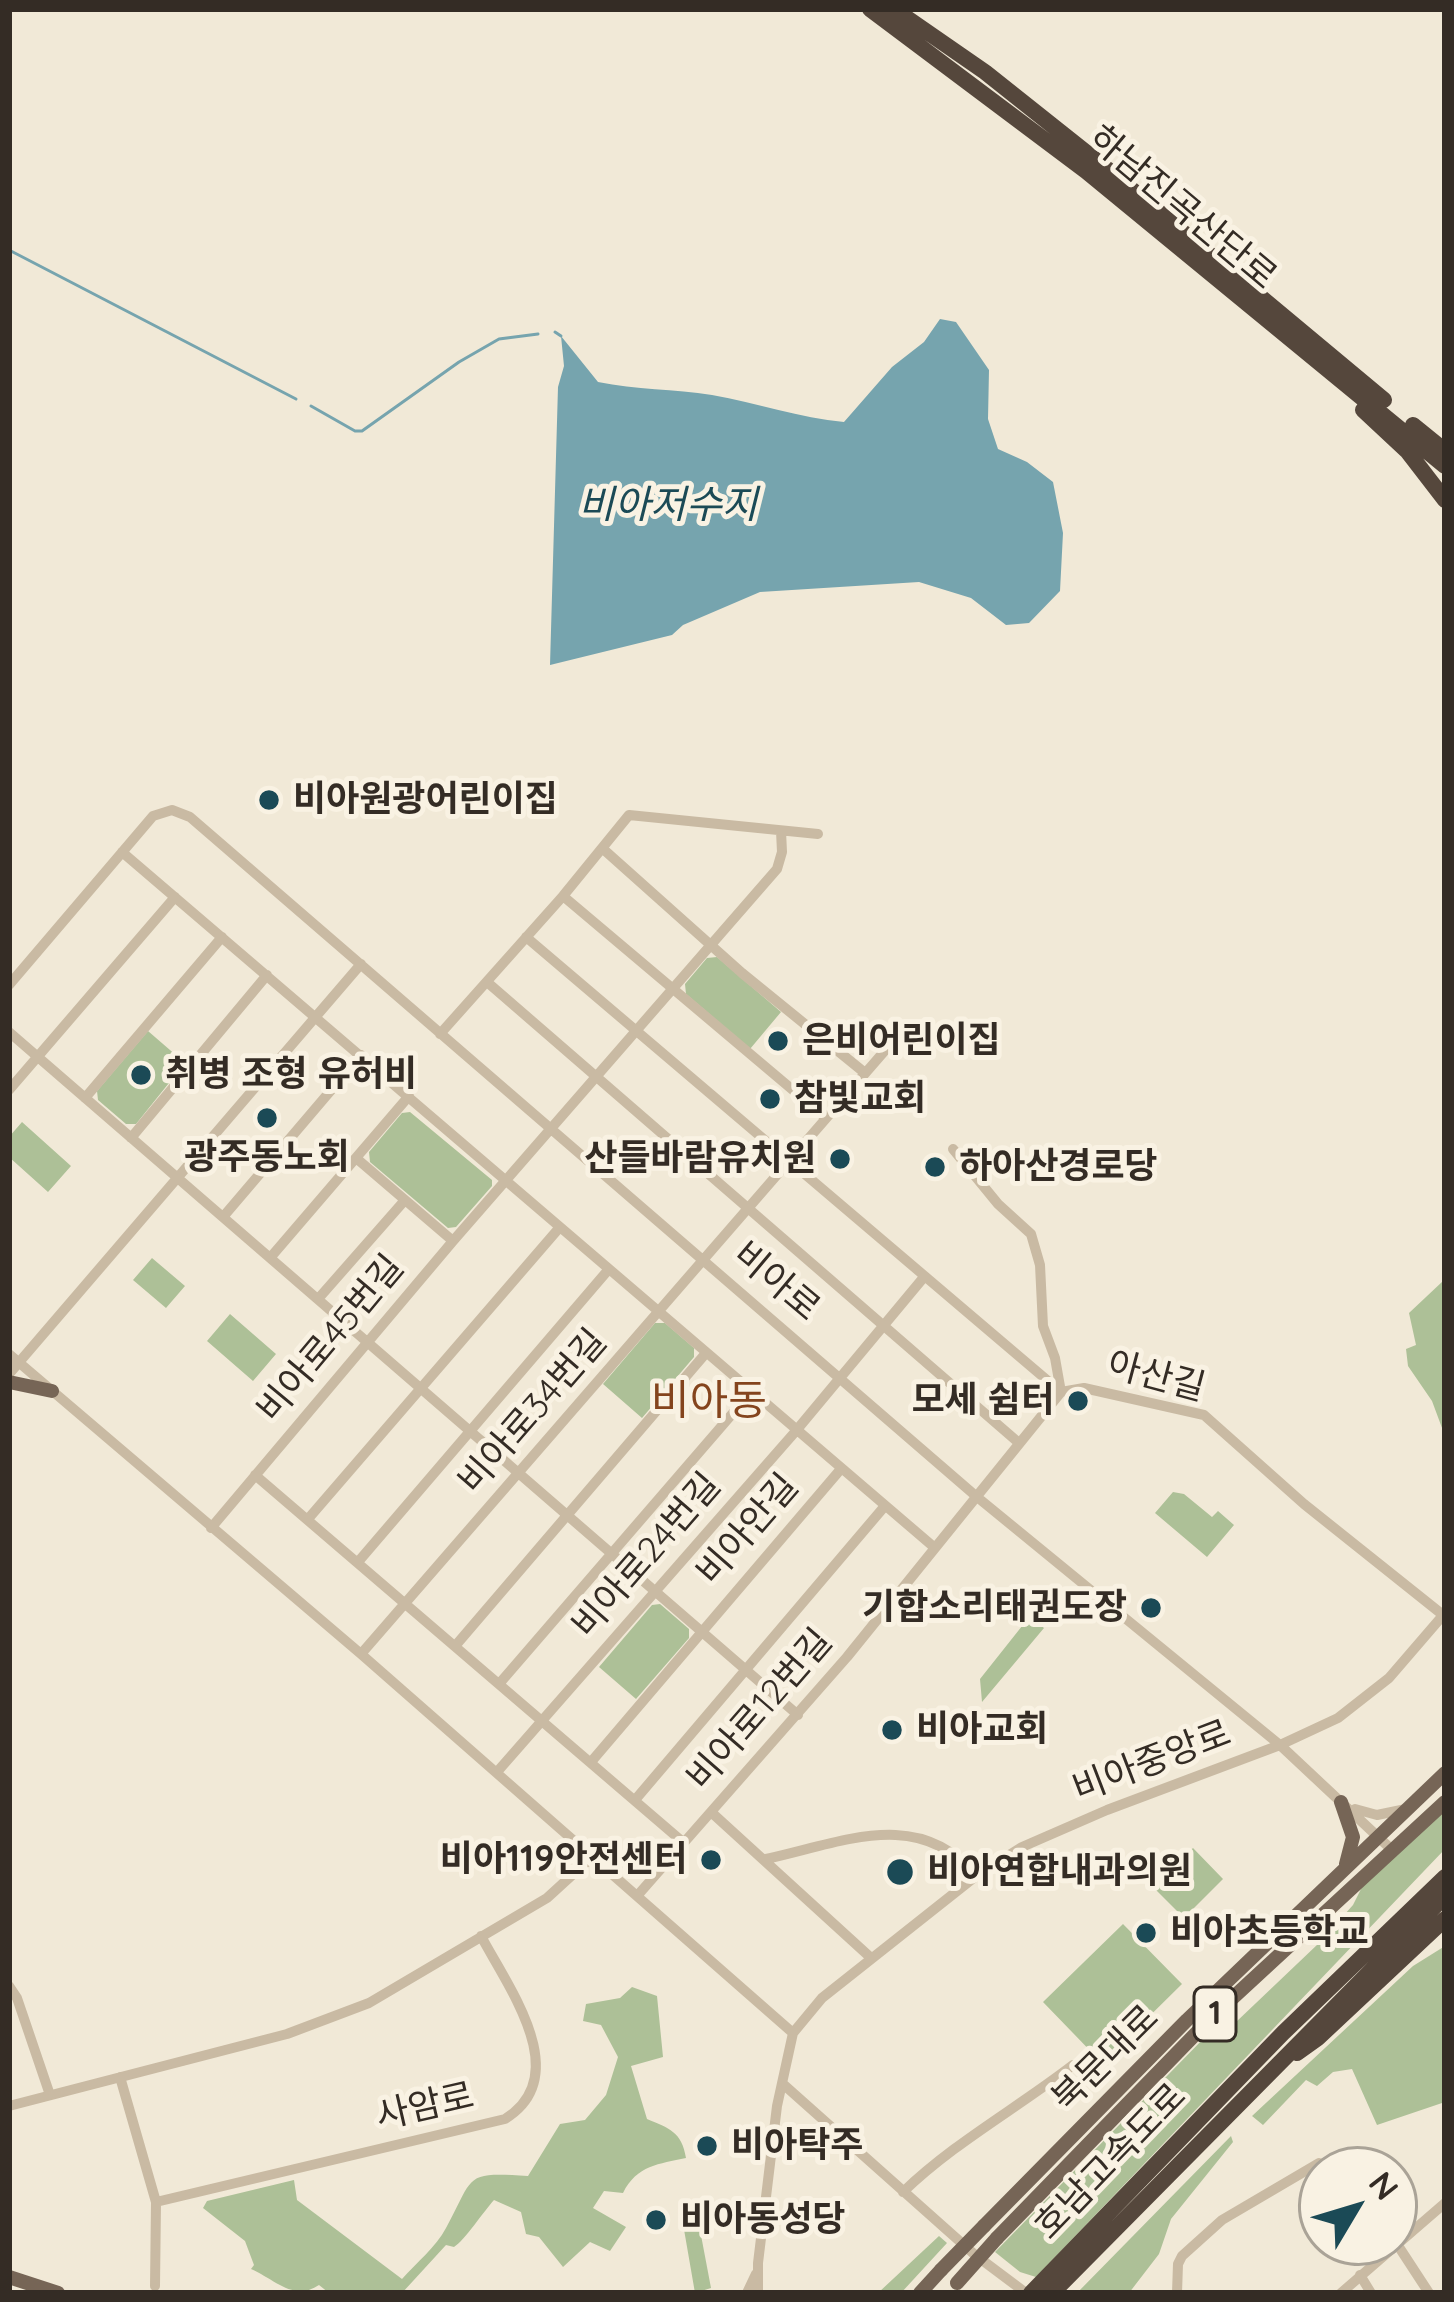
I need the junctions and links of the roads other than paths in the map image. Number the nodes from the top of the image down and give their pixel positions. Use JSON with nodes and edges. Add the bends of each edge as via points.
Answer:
{"nodes":[{"id":1,"x":870,"y":9,"type":"edge"},
{"id":2,"x":894,"y":9,"type":"edge"},
{"id":3,"x":908,"y":9,"type":"edge"},
{"id":4,"x":956,"y":52,"type":"junction"},
{"id":5,"x":1294,"y":343,"type":"junction"},
{"id":6,"x":1445,"y":451,"type":"edge"},
{"id":7,"x":1445,"y":466,"type":"edge"},
{"id":8,"x":1445,"y":500,"type":"edge"},
{"id":9,"x":781,"y":831,"type":"junction"},
{"id":10,"x":818,"y":835,"type":"dead end"},
{"id":11,"x":602,"y":848,"type":"junction"},
{"id":12,"x":122,"y":852,"type":"junction"},
{"id":13,"x":563,"y":896,"type":"junction"},
{"id":14,"x":175,"y":897,"type":"junction"},
{"id":15,"x":222,"y":937,"type":"junction"},
{"id":16,"x":526,"y":937,"type":"junction"},
{"id":17,"x":710,"y":945,"type":"junction"},
{"id":18,"x":361,"y":964,"type":"junction"},
{"id":19,"x":267,"y":975,"type":"junction"},
{"id":20,"x":487,"y":982,"type":"junction"},
{"id":21,"x":9,"y":985,"type":"edge"},
{"id":22,"x":673,"y":989,"type":"junction"},
{"id":23,"x":316,"y":1016,"type":"junction"},
{"id":24,"x":908,"y":1024,"type":"dead end"},
{"id":25,"x":9,"y":1032,"type":"edge"},
{"id":26,"x":636,"y":1033,"type":"junction"},
{"id":27,"x":440,"y":1034,"type":"junction"},
{"id":28,"x":361,"y":1055,"type":"junction"},
{"id":29,"x":37,"y":1058,"type":"junction"},
{"id":30,"x":865,"y":1073,"type":"junction"},
{"id":31,"x":598,"y":1076,"type":"junction"},
{"id":32,"x":9,"y":1090,"type":"edge"},
{"id":33,"x":409,"y":1096,"type":"junction"},
{"id":34,"x":85,"y":1098,"type":"junction"},
{"id":35,"x":826,"y":1118,"type":"junction"},
{"id":36,"x":553,"y":1129,"type":"junction"},
{"id":37,"x":131,"y":1138,"type":"junction"},
{"id":38,"x":952,"y":1150,"type":"dead end"},
{"id":39,"x":356,"y":1157,"type":"junction"},
{"id":40,"x":788,"y":1162,"type":"junction"},
{"id":41,"x":178,"y":1180,"type":"junction"},
{"id":42,"x":508,"y":1182,"type":"junction"},
{"id":43,"x":405,"y":1200,"type":"junction"},
{"id":44,"x":750,"y":1208,"type":"junction"},
{"id":45,"x":223,"y":1216,"type":"junction"},
{"id":46,"x":560,"y":1227,"type":"junction"},
{"id":47,"x":453,"y":1241,"type":"junction"},
{"id":48,"x":269,"y":1258,"type":"junction"},
{"id":49,"x":704,"y":1260,"type":"junction"},
{"id":50,"x":609,"y":1269,"type":"junction"},
{"id":51,"x":924,"y":1277,"type":"junction"},
{"id":52,"x":318,"y":1299,"type":"junction"},
{"id":53,"x":658,"y":1311,"type":"junction"},
{"id":54,"x":884,"y":1326,"type":"junction"},
{"id":55,"x":368,"y":1341,"type":"junction"},
{"id":56,"x":706,"y":1353,"type":"junction"},
{"id":57,"x":14,"y":1358,"type":"edge"},
{"id":58,"x":841,"y":1377,"type":"junction"},
{"id":59,"x":9,"y":1378,"type":"edge"},
{"id":60,"x":423,"y":1388,"type":"junction"},
{"id":61,"x":52,"y":1390,"type":"junction"},
{"id":62,"x":752,"y":1391,"type":"junction"},
{"id":63,"x":1061,"y":1392,"type":"junction"},
{"id":64,"x":472,"y":1429,"type":"junction"},
{"id":65,"x":795,"y":1432,"type":"junction"},
{"id":66,"x":1019,"y":1443,"type":"junction"},
{"id":67,"x":840,"y":1470,"type":"junction"},
{"id":68,"x":521,"y":1472,"type":"junction"},
{"id":69,"x":255,"y":1475,"type":"junction"},
{"id":70,"x":977,"y":1497,"type":"junction"},
{"id":71,"x":884,"y":1507,"type":"junction"},
{"id":72,"x":568,"y":1513,"type":"junction"},
{"id":73,"x":308,"y":1519,"type":"junction"},
{"id":74,"x":211,"y":1528,"type":"junction"},
{"id":75,"x":935,"y":1548,"type":"junction"},
{"id":76,"x":612,"y":1552,"type":"junction"},
{"id":77,"x":358,"y":1562,"type":"junction"},
{"id":78,"x":656,"y":1590,"type":"junction"},
{"id":79,"x":407,"y":1603,"type":"junction"},
{"id":80,"x":1444,"y":1614,"type":"edge"},
{"id":81,"x":701,"y":1630,"type":"junction"},
{"id":82,"x":456,"y":1645,"type":"junction"},
{"id":83,"x":361,"y":1654,"type":"junction"},
{"id":84,"x":746,"y":1668,"type":"junction"},
{"id":85,"x":499,"y":1684,"type":"junction"},
{"id":86,"x":798,"y":1715,"type":"junction"},
{"id":87,"x":545,"y":1721,"type":"junction"},
{"id":88,"x":1280,"y":1745,"type":"junction"},
{"id":89,"x":591,"y":1762,"type":"junction"},
{"id":90,"x":497,"y":1772,"type":"junction"},
{"id":91,"x":1445,"y":1773,"type":"edge"},
{"id":92,"x":635,"y":1800,"type":"junction"},
{"id":93,"x":1341,"y":1802,"type":"junction"},
{"id":94,"x":1445,"y":1802,"type":"edge"},
{"id":95,"x":1406,"y":1808,"type":"junction"},
{"id":96,"x":711,"y":1812,"type":"junction"},
{"id":97,"x":1378,"y":1836,"type":"junction"},
{"id":98,"x":683,"y":1843,"type":"junction"},
{"id":99,"x":1391,"y":1849,"type":"junction"},
{"id":100,"x":593,"y":1856,"type":"junction"},
{"id":101,"x":766,"y":1859,"type":"junction"},
{"id":102,"x":1344,"y":1868,"type":"junction"},
{"id":103,"x":976,"y":1876,"type":"junction"},
{"id":104,"x":1445,"y":1876,"type":"edge"},
{"id":105,"x":638,"y":1896,"type":"junction"},
{"id":106,"x":1445,"y":1896,"type":"edge"},
{"id":107,"x":1445,"y":1919,"type":"edge"},
{"id":108,"x":481,"y":1936,"type":"junction"},
{"id":109,"x":870,"y":1957,"type":"junction"},
{"id":110,"x":9,"y":1986,"type":"edge"},
{"id":111,"x":793,"y":2033,"type":"junction"},
{"id":112,"x":1073,"y":2065,"type":"dead end"},
{"id":113,"x":119,"y":2077,"type":"junction"},
{"id":114,"x":1258,"y":2081,"type":"junction"},
{"id":115,"x":783,"y":2084,"type":"junction"},
{"id":116,"x":50,"y":2095,"type":"junction"},
{"id":117,"x":9,"y":2106,"type":"edge"},
{"id":118,"x":1298,"y":2175,"type":"edge"},
{"id":119,"x":903,"y":2192,"type":"junction"},
{"id":120,"x":156,"y":2202,"type":"junction"},
{"id":121,"x":1445,"y":2203,"type":"edge"},
{"id":122,"x":1418,"y":2225,"type":"edge"},
{"id":123,"x":1087,"y":2244,"type":"junction"},
{"id":124,"x":1370,"y":2266,"type":"edge"},
{"id":125,"x":1411,"y":2266,"type":"edge"},
{"id":126,"x":758,"y":2271,"type":"junction"},
{"id":127,"x":1360,"y":2275,"type":"junction"},
{"id":128,"x":9,"y":2277,"type":"edge"},
{"id":129,"x":952,"y":2288,"type":"edge"},
{"id":130,"x":155,"y":2291,"type":"edge"},
{"id":131,"x":58,"y":2293,"type":"edge"},
{"id":132,"x":747,"y":2293,"type":"edge"},
{"id":133,"x":762,"y":2293,"type":"edge"},
{"id":134,"x":920,"y":2293,"type":"edge"},
{"id":135,"x":1029,"y":2293,"type":"edge"},
{"id":136,"x":1052,"y":2293,"type":"edge"},
{"id":137,"x":1177,"y":2293,"type":"edge"},
{"id":138,"x":1341,"y":2293,"type":"edge"},
{"id":139,"x":1371,"y":2293,"type":"edge"},
{"id":140,"x":1429,"y":2293,"type":"edge"}],
"edges":[{"from":1,"to":5,"type":"highway","name":"하남진곡산단로","via":[[1003,105]]},
{"from":2,"to":4,"type":"highway","name":"하남진곡산단로"},
{"from":3,"to":4,"type":"street"},
{"from":4,"to":6,"type":"highway","name":"하남진곡산단로"},
{"from":5,"to":7,"type":"highway","name":"하남진곡산단로"},
{"from":5,"to":8,"type":"highway","via":[[1408,452]]},
{"from":9,"to":10,"type":"street"},
{"from":9,"to":11,"type":"street","via":[[629,815]]},
{"from":9,"to":17,"type":"street","name":"비아로45번길","via":[[777,869]]},
{"from":11,"to":13,"type":"street"},
{"from":11,"to":17,"type":"street"},
{"from":12,"to":14,"type":"street"},
{"from":12,"to":18,"type":"street","name":"비아로","via":[[153,816],[181,812]]},
{"from":12,"to":21,"type":"street","name":"비아로"},
{"from":13,"to":16,"type":"street"},
{"from":13,"to":22,"type":"street"},
{"from":14,"to":15,"type":"street"},
{"from":14,"to":29,"type":"street"},
{"from":15,"to":19,"type":"street"},
{"from":15,"to":34,"type":"street"},
{"from":16,"to":20,"type":"street"},
{"from":16,"to":26,"type":"street"},
{"from":17,"to":22,"type":"street","name":"비아로45번길"},
{"from":17,"to":30,"type":"street"},
{"from":18,"to":23,"type":"street"},
{"from":18,"to":27,"type":"street","name":"비아로"},
{"from":19,"to":23,"type":"street"},
{"from":19,"to":37,"type":"street"},
{"from":20,"to":27,"type":"street"},
{"from":20,"to":31,"type":"street"},
{"from":22,"to":26,"type":"street","name":"비아로45번길"},
{"from":22,"to":35,"type":"street"},
{"from":23,"to":28,"type":"street"},
{"from":23,"to":41,"type":"street"},
{"from":24,"to":30,"type":"street","name":"비아로34번길"},
{"from":25,"to":29,"type":"street","name":"비아안길"},
{"from":26,"to":31,"type":"street","name":"비아로45번길"},
{"from":26,"to":40,"type":"street"},
{"from":27,"to":36,"type":"street","name":"비아로"},
{"from":28,"to":33,"type":"street"},
{"from":28,"to":45,"type":"street"},
{"from":29,"to":32,"type":"street"},
{"from":29,"to":34,"type":"street","name":"비아안길"},
{"from":30,"to":35,"type":"street","name":"비아로34번길"},
{"from":31,"to":36,"type":"street","name":"비아로45번길"},
{"from":31,"to":44,"type":"street"},
{"from":33,"to":39,"type":"street"},
{"from":33,"to":42,"type":"street"},
{"from":34,"to":37,"type":"street","name":"비아안길"},
{"from":35,"to":40,"type":"street","name":"비아로34번길"},
{"from":36,"to":42,"type":"street","name":"비아로45번길"},
{"from":36,"to":49,"type":"street","name":"비아로"},
{"from":37,"to":41,"type":"street","name":"비아안길"},
{"from":38,"to":63,"type":"street","name":"아산길","via":[[1031,1234]]},
{"from":39,"to":43,"type":"street"},
{"from":39,"to":48,"type":"street"},
{"from":40,"to":44,"type":"street","name":"비아로34번길"},
{"from":40,"to":51,"type":"street"},
{"from":41,"to":45,"type":"street","name":"비아안길"},
{"from":41,"to":57,"type":"street"},
{"from":42,"to":46,"type":"street"},
{"from":42,"to":47,"type":"street","name":"비아로45번길"},
{"from":43,"to":47,"type":"street","name":"비아로45번길"},
{"from":43,"to":52,"type":"street"},
{"from":44,"to":49,"type":"street","name":"비아로34번길"},
{"from":44,"to":54,"type":"street"},
{"from":45,"to":48,"type":"street","name":"비아안길"},
{"from":46,"to":50,"type":"street"},
{"from":46,"to":60,"type":"street"},
{"from":47,"to":55,"type":"street","name":"비아로45번길"},
{"from":48,"to":52,"type":"street","name":"비아안길"},
{"from":49,"to":53,"type":"street","name":"비아로34번길"},
{"from":49,"to":58,"type":"street","name":"비아로"},
{"from":50,"to":53,"type":"street"},
{"from":50,"to":64,"type":"street"},
{"from":51,"to":54,"type":"street","name":"비아로24번길"},
{"from":51,"to":63,"type":"street"},
{"from":52,"to":55,"type":"street","name":"비아안길"},
{"from":53,"to":56,"type":"street"},
{"from":53,"to":68,"type":"street","name":"비아로34번길"},
{"from":54,"to":58,"type":"street","name":"비아로24번길"},
{"from":54,"to":66,"type":"street"},
{"from":55,"to":60,"type":"street","name":"비아안길"},
{"from":55,"to":69,"type":"street","name":"비아로45번길"},
{"from":56,"to":62,"type":"street"},
{"from":56,"to":72,"type":"street"},
{"from":57,"to":59,"type":"street"},
{"from":57,"to":61,"type":"street"},
{"from":58,"to":65,"type":"street","name":"비아로24번길"},
{"from":58,"to":70,"type":"street","name":"비아로"},
{"from":59,"to":61,"type":"main road"},
{"from":60,"to":64,"type":"street","name":"비아안길"},
{"from":60,"to":73,"type":"street"},
{"from":61,"to":74,"type":"street"},
{"from":62,"to":65,"type":"street"},
{"from":62,"to":76,"type":"street"},
{"from":63,"to":66,"type":"street","name":"비아로12번길"},
{"from":63,"to":80,"type":"street","name":"아산길","via":[[1084,1388],[1204,1415]]},
{"from":64,"to":68,"type":"street","name":"비아안길"},
{"from":64,"to":77,"type":"street"},
{"from":65,"to":67,"type":"street"},
{"from":65,"to":78,"type":"street","name":"비아로24번길"},
{"from":66,"to":70,"type":"street","name":"비아로12번길"},
{"from":67,"to":71,"type":"street"},
{"from":67,"to":81,"type":"street","name":"비아안길"},
{"from":68,"to":72,"type":"street","name":"비아안길"},
{"from":68,"to":79,"type":"street","name":"비아로34번길"},
{"from":69,"to":73,"type":"street","name":"비아로45번길"},
{"from":69,"to":74,"type":"street","name":"비아로45번길"},
{"from":70,"to":75,"type":"street","name":"비아로12번길"},
{"from":70,"to":88,"type":"street","name":"비아로"},
{"from":71,"to":75,"type":"street"},
{"from":71,"to":84,"type":"street"},
{"from":72,"to":76,"type":"street","name":"비아안길"},
{"from":72,"to":82,"type":"street"},
{"from":73,"to":77,"type":"street","name":"비아로45번길"},
{"from":74,"to":83,"type":"street"},
{"from":75,"to":86,"type":"street","name":"비아로12번길"},
{"from":76,"to":78,"type":"street","name":"비아안길"},
{"from":76,"to":85,"type":"street"},
{"from":77,"to":79,"type":"street","name":"비아로45번길"},
{"from":78,"to":81,"type":"street","name":"비아안길"},
{"from":78,"to":87,"type":"street","name":"비아로24번길"},
{"from":79,"to":82,"type":"street"},
{"from":79,"to":83,"type":"street","name":"비아로34번길"},
{"from":80,"to":88,"type":"street","name":"비아중앙로","via":[[1365,1699]]},
{"from":81,"to":84,"type":"street","name":"비아안길"},
{"from":81,"to":89,"type":"street","name":"비아안길"},
{"from":82,"to":85,"type":"street"},
{"from":83,"to":90,"type":"street"},
{"from":84,"to":86,"type":"street","name":"비아안길"},
{"from":84,"to":92,"type":"street"},
{"from":85,"to":87,"type":"street"},
{"from":86,"to":96,"type":"street","name":"비아로12번길"},
{"from":87,"to":89,"type":"street"},
{"from":87,"to":90,"type":"street","name":"비아로24번길"},
{"from":88,"to":93,"type":"street","name":"비아로"},
{"from":88,"to":103,"type":"street","name":"비아중앙로","via":[[1096,1814]]},
{"from":89,"to":92,"type":"street"},
{"from":90,"to":100,"type":"street"},
{"from":91,"to":95,"type":"main road","name":"북문대로","number":"1"},
{"from":92,"to":98,"type":"street"},
{"from":93,"to":95,"type":"street","via":[[1368,1814]]},
{"from":93,"to":97,"type":"street","name":"비아로"},
{"from":93,"to":102,"type":"main road","via":[[1353,1837]]},
{"from":94,"to":99,"type":"main road","name":"북문대로","number":"1"},
{"from":95,"to":97,"type":"main road","name":"북문대로","number":"1"},
{"from":96,"to":98,"type":"street","name":"비아로12번길"},
{"from":96,"to":101,"type":"street"},
{"from":97,"to":99,"type":"street","name":"비아로"},
{"from":97,"to":102,"type":"main road","name":"북문대로","number":"1"},
{"from":98,"to":105,"type":"street","name":"비아로12번길"},
{"from":99,"to":129,"type":"main road","name":"북문대로","number":"1","bridge":true,"via":[[1212,2017]]},
{"from":100,"to":105,"type":"street"},
{"from":100,"to":108,"type":"street","via":[[547,1898]]},
{"from":101,"to":103,"type":"street","via":[[897,1833],[949,1847]]},
{"from":101,"to":109,"type":"street"},
{"from":102,"to":134,"type":"main road","name":"북문대로","number":"1","bridge":true},
{"from":103,"to":109,"type":"street","name":"비아중앙로"},
{"from":104,"to":123,"type":"highway","name":"호남고속도로","via":[[1283,2033]]},
{"from":105,"to":111,"type":"street"},
{"from":106,"to":114,"type":"highway","name":"호남고속도로"},
{"from":107,"to":114,"type":"highway","via":[[1318,2038]]},
{"from":108,"to":113,"type":"street","via":[[329,2019]]},
{"from":108,"to":120,"type":"street","name":"사암로","via":[[534,2037],[538,2068],[521,2109]]},
{"from":109,"to":111,"type":"street","name":"비아중앙로"},
{"from":110,"to":116,"type":"street"},
{"from":111,"to":115,"type":"street"},
{"from":112,"to":119,"type":"street","via":[[957,2144]]},
{"from":113,"to":116,"type":"street"},
{"from":113,"to":120,"type":"street"},
{"from":114,"to":123,"type":"highway","name":"호남고속도로"},
{"from":115,"to":119,"type":"street"},
{"from":115,"to":126,"type":"street"},
{"from":116,"to":117,"type":"street"},
{"from":118,"to":137,"type":"street","via":[[1222,2219],[1183,2256]]},
{"from":119,"to":135,"type":"street"},
{"from":120,"to":130,"type":"street"},
{"from":121,"to":122,"type":"street"},
{"from":123,"to":135,"type":"highway","name":"호남고속도로"},
{"from":123,"to":136,"type":"highway","name":"호남고속도로"},
{"from":124,"to":127,"type":"street"},
{"from":125,"to":140,"type":"street"},
{"from":126,"to":132,"type":"street"},
{"from":126,"to":133,"type":"street"},
{"from":127,"to":138,"type":"street"},
{"from":127,"to":139,"type":"street"},
{"from":128,"to":131,"type":"main road"}]}
